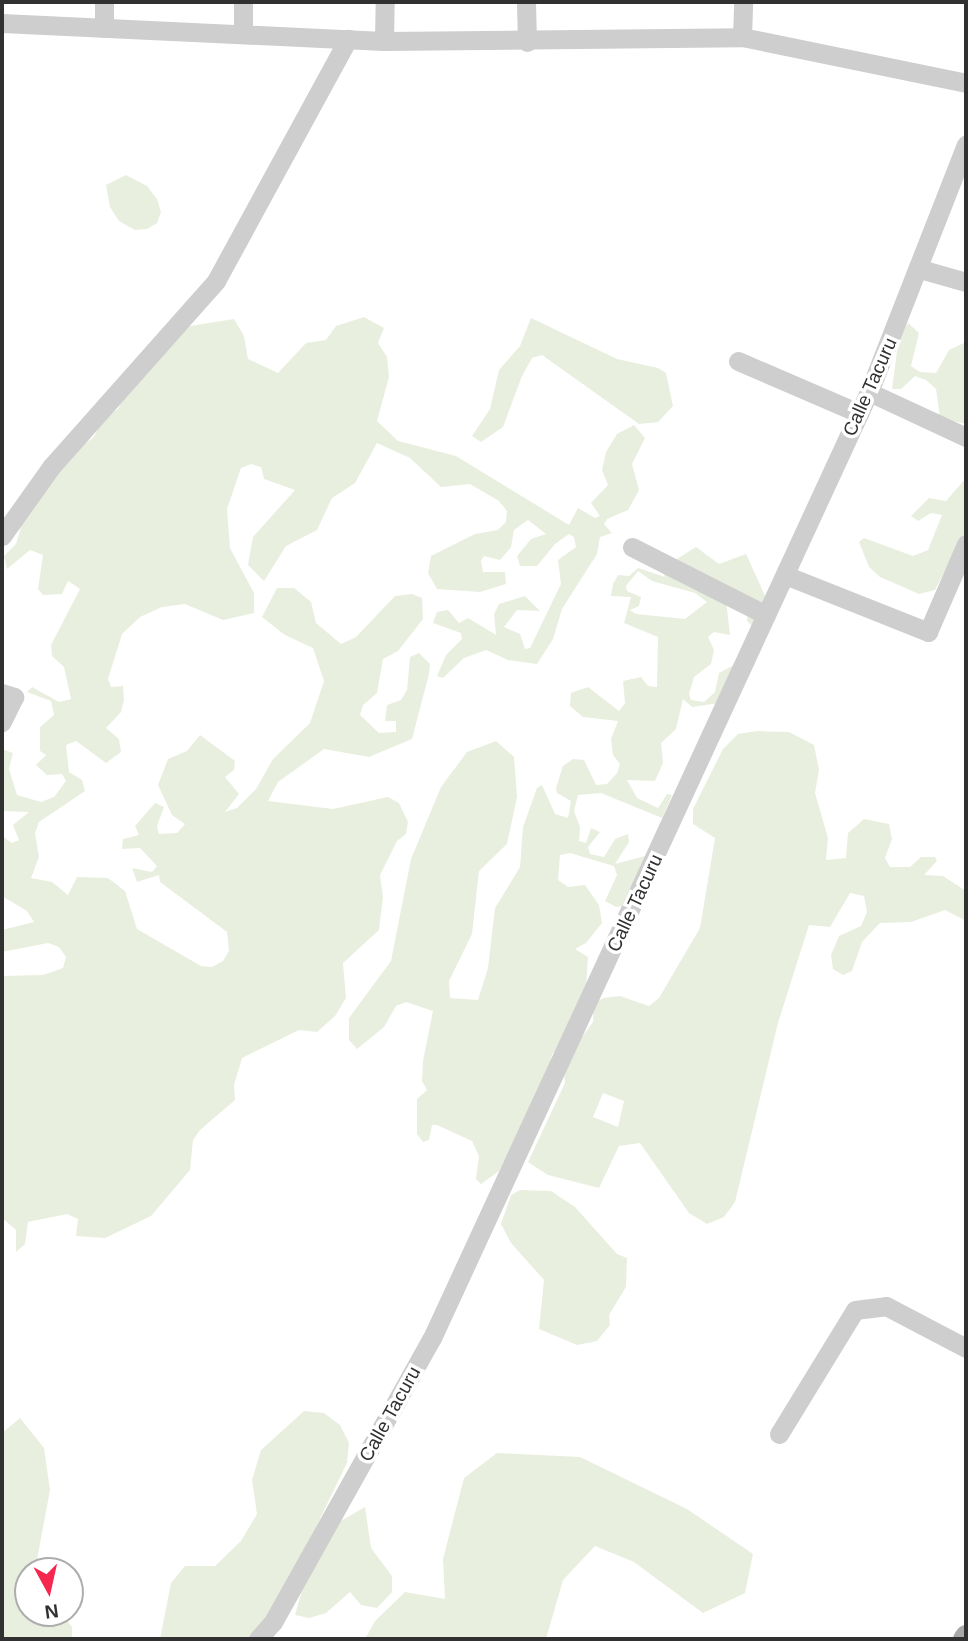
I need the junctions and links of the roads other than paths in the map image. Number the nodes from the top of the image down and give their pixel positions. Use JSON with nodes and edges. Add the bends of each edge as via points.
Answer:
{"nodes":[{"id":1,"x":104,"y":2,"type":"edge"},
{"id":2,"x":243,"y":2,"type":"edge"},
{"id":3,"x":384,"y":2,"type":"edge"},
{"id":4,"x":526,"y":2,"type":"edge"},
{"id":5,"x":743,"y":2,"type":"edge"},
{"id":6,"x":2,"y":23,"type":"edge"},
{"id":7,"x":104,"y":28,"type":"junction"},
{"id":8,"x":243,"y":34,"type":"junction"},
{"id":9,"x":742,"y":37,"type":"junction"},
{"id":10,"x":348,"y":39,"type":"junction"},
{"id":11,"x":384,"y":41,"type":"junction"},
{"id":12,"x":527,"y":42,"type":"junction"},
{"id":13,"x":966,"y":83,"type":"edge"},
{"id":14,"x":966,"y":144,"type":"edge"},
{"id":15,"x":920,"y":269,"type":"junction"},
{"id":16,"x":966,"y":282,"type":"edge"},
{"id":17,"x":738,"y":361,"type":"dead end"},
{"id":18,"x":869,"y":392,"type":"junction"},
{"id":19,"x":859,"y":414,"type":"junction"},
{"id":20,"x":966,"y":437,"type":"edge"},
{"id":21,"x":2,"y":536,"type":"edge"},
{"id":22,"x":966,"y":544,"type":"edge"},
{"id":23,"x":632,"y":547,"type":"dead end"},
{"id":24,"x":785,"y":575,"type":"junction"},
{"id":25,"x":766,"y":615,"type":"junction"},
{"id":26,"x":2,"y":693,"type":"edge"},
{"id":27,"x":2,"y":722,"type":"edge"},
{"id":28,"x":966,"y":1348,"type":"edge"},
{"id":29,"x":779,"y":1434,"type":"dead end"},
{"id":30,"x":258,"y":1639,"type":"edge"}],
"edges":[{"from":1,"to":7,"type":"street"},
{"from":2,"to":8,"type":"street"},
{"from":3,"to":11,"type":"street"},
{"from":4,"to":12,"type":"street"},
{"from":5,"to":9,"type":"street"},
{"from":6,"to":7,"type":"street"},
{"from":7,"to":8,"type":"street"},
{"from":8,"to":10,"type":"street"},
{"from":9,"to":12,"type":"street"},
{"from":9,"to":13,"type":"street"},
{"from":10,"to":11,"type":"street"},
{"from":10,"to":21,"type":"street","via":[[216,281],[51,467]]},
{"from":11,"to":12,"type":"street"},
{"from":14,"to":15,"type":"street","name":"Calle Tacuru"},
{"from":15,"to":16,"type":"street"},
{"from":15,"to":18,"type":"street","name":"Calle Tacuru"},
{"from":17,"to":19,"type":"street"},
{"from":18,"to":19,"type":"street","name":"Calle Tacuru"},
{"from":18,"to":20,"type":"street"},
{"from":19,"to":24,"type":"street","name":"Calle Tacuru"},
{"from":22,"to":24,"type":"street","via":[[928,632]]},
{"from":23,"to":25,"type":"street"},
{"from":24,"to":25,"type":"street","name":"Calle Tacuru"},
{"from":25,"to":30,"type":"street","name":"Calle Tacuru","via":[[432,1338],[273,1622]]},
{"from":26,"to":27,"type":"street","via":[[14,697]]},
{"from":28,"to":29,"type":"street","via":[[886,1306],[855,1310]]}]}
